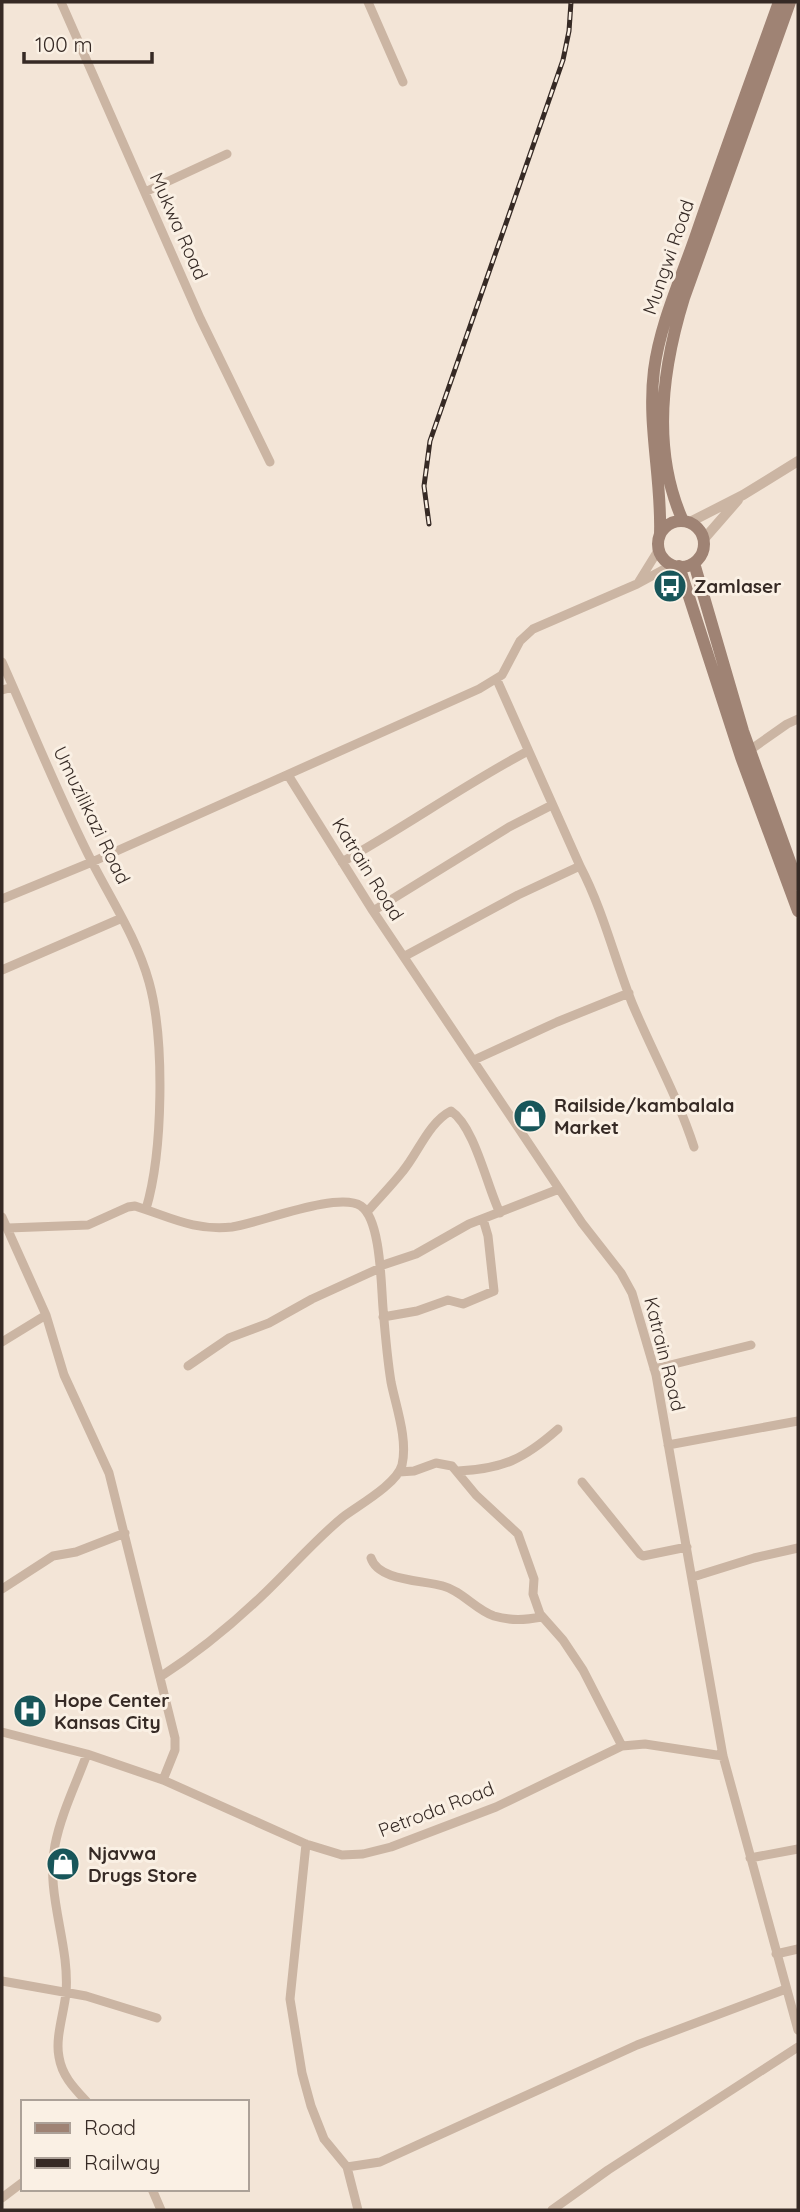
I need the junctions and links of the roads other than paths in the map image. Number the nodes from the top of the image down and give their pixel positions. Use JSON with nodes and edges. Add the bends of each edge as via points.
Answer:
{"nodes":[{"id":1,"x":61,"y":2,"type":"edge"},
{"id":2,"x":368,"y":2,"type":"edge"},
{"id":3,"x":779,"y":2,"type":"edge"},
{"id":4,"x":790,"y":2,"type":"edge"},
{"id":5,"x":403,"y":82,"type":"dead end"},
{"id":6,"x":227,"y":154,"type":"dead end"},
{"id":7,"x":729,"y":157,"type":"junction"},
{"id":8,"x":145,"y":191,"type":"junction"},
{"id":9,"x":798,"y":461,"type":"edge"},
{"id":10,"x":270,"y":462,"type":"dead end"},
{"id":11,"x":743,"y":495,"type":"junction"},
{"id":12,"x":687,"y":522,"type":"junction"},
{"id":13,"x":660,"y":534,"type":"junction"},
{"id":14,"x":704,"y":539,"type":"junction"},
{"id":15,"x":659,"y":549,"type":"junction"},
{"id":16,"x":694,"y":563,"type":"junction"},
{"id":17,"x":675,"y":565,"type":"junction"},
{"id":18,"x":637,"y":584,"type":"junction"},
{"id":19,"x":2,"y":663,"type":"edge"},
{"id":20,"x":496,"y":680,"type":"junction"},
{"id":21,"x":13,"y":687,"type":"junction"},
{"id":22,"x":2,"y":690,"type":"edge"},
{"id":23,"x":798,"y":719,"type":"edge"},
{"id":24,"x":750,"y":750,"type":"junction"},
{"id":25,"x":528,"y":751,"type":"junction"},
{"id":26,"x":288,"y":775,"type":"junction"},
{"id":27,"x":552,"y":805,"type":"junction"},
{"id":28,"x":92,"y":862,"type":"junction"},
{"id":29,"x":342,"y":862,"type":"junction"},
{"id":30,"x":580,"y":866,"type":"junction"},
{"id":31,"x":798,"y":884,"type":"edge"},
{"id":32,"x":2,"y":899,"type":"edge"},
{"id":33,"x":373,"y":911,"type":"junction"},
{"id":34,"x":798,"y":911,"type":"edge"},
{"id":35,"x":122,"y":918,"type":"junction"},
{"id":36,"x":405,"y":956,"type":"junction"},
{"id":37,"x":2,"y":971,"type":"edge"},
{"id":38,"x":629,"y":993,"type":"junction"},
{"id":39,"x":474,"y":1060,"type":"junction"},
{"id":40,"x":694,"y":1147,"type":"dead end"},
{"id":41,"x":559,"y":1189,"type":"junction"},
{"id":42,"x":146,"y":1209,"type":"junction"},
{"id":43,"x":367,"y":1212,"type":"junction"},
{"id":44,"x":500,"y":1213,"type":"junction"},
{"id":45,"x":2,"y":1217,"type":"edge"},
{"id":46,"x":483,"y":1219,"type":"junction"},
{"id":47,"x":8,"y":1228,"type":"junction"},
{"id":48,"x":380,"y":1267,"type":"junction"},
{"id":49,"x":46,"y":1315,"type":"junction"},
{"id":50,"x":383,"y":1317,"type":"junction"},
{"id":51,"x":2,"y":1342,"type":"edge"},
{"id":52,"x":751,"y":1345,"type":"dead end"},
{"id":53,"x":188,"y":1366,"type":"dead end"},
{"id":54,"x":654,"y":1369,"type":"junction"},
{"id":55,"x":798,"y":1421,"type":"edge"},
{"id":56,"x":558,"y":1429,"type":"dead end"},
{"id":57,"x":668,"y":1445,"type":"junction"},
{"id":58,"x":458,"y":1471,"type":"junction"},
{"id":59,"x":399,"y":1472,"type":"junction"},
{"id":60,"x":582,"y":1482,"type":"dead end"},
{"id":61,"x":125,"y":1533,"type":"junction"},
{"id":62,"x":687,"y":1547,"type":"junction"},
{"id":63,"x":798,"y":1548,"type":"edge"},
{"id":64,"x":371,"y":1558,"type":"dead end"},
{"id":65,"x":693,"y":1577,"type":"junction"},
{"id":66,"x":2,"y":1590,"type":"edge"},
{"id":67,"x":542,"y":1618,"type":"junction"},
{"id":68,"x":160,"y":1677,"type":"junction"},
{"id":69,"x":2,"y":1732,"type":"edge"},
{"id":70,"x":622,"y":1746,"type":"junction"},
{"id":71,"x":88,"y":1754,"type":"junction"},
{"id":72,"x":723,"y":1756,"type":"junction"},
{"id":73,"x":163,"y":1780,"type":"junction"},
{"id":74,"x":306,"y":1844,"type":"junction"},
{"id":75,"x":798,"y":1849,"type":"edge"},
{"id":76,"x":750,"y":1858,"type":"junction"},
{"id":77,"x":798,"y":1949,"type":"edge"},
{"id":78,"x":776,"y":1954,"type":"junction"},
{"id":79,"x":2,"y":1981,"type":"edge"},
{"id":80,"x":786,"y":1989,"type":"junction"},
{"id":81,"x":66,"y":1993,"type":"junction"},
{"id":82,"x":157,"y":2018,"type":"dead end"},
{"id":83,"x":798,"y":2030,"type":"edge"},
{"id":84,"x":798,"y":2047,"type":"edge"},
{"id":85,"x":85,"y":2100,"type":"edge"},
{"id":86,"x":347,"y":2166,"type":"junction"},
{"id":87,"x":21,"y":2184,"type":"edge"},
{"id":88,"x":153,"y":2191,"type":"edge"},
{"id":89,"x":2,"y":2198,"type":"edge"},
{"id":90,"x":161,"y":2210,"type":"edge"},
{"id":91,"x":358,"y":2210,"type":"edge"},
{"id":92,"x":552,"y":2210,"type":"edge"}],
"edges":[{"from":1,"to":8,"type":"street","name":"Mukwa Road"},
{"from":2,"to":5,"type":"street"},
{"from":3,"to":7,"type":"main road","name":"Mungwi Road"},
{"from":4,"to":7,"type":"main road","name":"Mungwi Road"},
{"from":6,"to":8,"type":"street"},
{"from":7,"to":12,"type":"main road","name":"Mungwi Road","via":[[678,317],[664,384],[667,459],[674,499]]},
{"from":7,"to":13,"type":"main road","name":"Mungwi Road","via":[[676,286],[654,369],[652,419]]},
{"from":8,"to":10,"type":"street","name":"Mukwa Road"},
{"from":9,"to":11,"type":"street"},
{"from":11,"to":12,"type":"street"},
{"from":11,"to":14,"type":"street"},
{"from":12,"to":13,"type":"main road","via":[[667,526]]},
{"from":12,"to":14,"type":"main road","via":[[699,529]]},
{"from":13,"to":15,"type":"main road"},
{"from":14,"to":16,"type":"main road"},
{"from":15,"to":17,"type":"main road","via":[[666,561]]},
{"from":15,"to":18,"type":"street"},
{"from":16,"to":17,"type":"main road"},
{"from":16,"to":24,"type":"main road"},
{"from":17,"to":18,"type":"street"},
{"from":17,"to":34,"type":"main road"},
{"from":18,"to":20,"type":"street","via":[[533,628]]},
{"from":19,"to":21,"type":"street","name":"Umuzilikazi Road"},
{"from":20,"to":25,"type":"street"},
{"from":20,"to":26,"type":"street"},
{"from":21,"to":22,"type":"street"},
{"from":21,"to":28,"type":"street","name":"Umuzilikazi Road"},
{"from":23,"to":24,"type":"street"},
{"from":24,"to":31,"type":"main road"},
{"from":25,"to":27,"type":"street"},
{"from":25,"to":29,"type":"street"},
{"from":26,"to":28,"type":"street"},
{"from":26,"to":29,"type":"street","name":"Katrain Road"},
{"from":27,"to":30,"type":"street"},
{"from":27,"to":33,"type":"street"},
{"from":28,"to":32,"type":"street"},
{"from":28,"to":35,"type":"street","name":"Umuzilikazi Road"},
{"from":29,"to":33,"type":"street","name":"Katrain Road"},
{"from":30,"to":36,"type":"street"},
{"from":30,"to":38,"type":"street"},
{"from":33,"to":36,"type":"street","name":"Katrain Road"},
{"from":35,"to":37,"type":"street"},
{"from":35,"to":42,"type":"street","name":"Umuzilikazi Road","via":[[149,982],[155,1011],[159,1097],[156,1163]]},
{"from":36,"to":39,"type":"street","name":"Katrain Road"},
{"from":38,"to":39,"type":"street"},
{"from":38,"to":40,"type":"street"},
{"from":39,"to":41,"type":"street","name":"Katrain Road"},
{"from":41,"to":44,"type":"street"},
{"from":41,"to":54,"type":"street","name":"Katrain Road","via":[[628,1283]]},
{"from":42,"to":43,"type":"street","via":[[180,1223],[218,1227],[338,1203],[355,1204]]},
{"from":42,"to":47,"type":"street","via":[[128,1206],[88,1225]]},
{"from":43,"to":44,"type":"street","via":[[451,1111],[478,1153]]},
{"from":43,"to":48,"type":"street"},
{"from":44,"to":46,"type":"street"},
{"from":45,"to":47,"type":"street"},
{"from":46,"to":48,"type":"street"},
{"from":46,"to":50,"type":"street","via":[[494,1291],[463,1304],[448,1300]]},
{"from":47,"to":49,"type":"street"},
{"from":48,"to":50,"type":"street"},
{"from":48,"to":53,"type":"street","via":[[229,1338]]},
{"from":49,"to":51,"type":"street"},
{"from":49,"to":61,"type":"street","via":[[64,1375],[109,1473]]},
{"from":50,"to":59,"type":"street","via":[[404,1451]]},
{"from":52,"to":54,"type":"street"},
{"from":54,"to":57,"type":"street","name":"Katrain Road"},
{"from":55,"to":57,"type":"street"},
{"from":56,"to":58,"type":"street","via":[[532,1451],[493,1468]]},
{"from":57,"to":62,"type":"street","name":"Katrain Road"},
{"from":58,"to":59,"type":"street","via":[[440,1462]]},
{"from":58,"to":67,"type":"street","via":[[476,1495],[518,1534]]},
{"from":59,"to":68,"type":"street","via":[[307,1550],[220,1634]]},
{"from":60,"to":62,"type":"street","via":[[640,1555]]},
{"from":61,"to":66,"type":"street","via":[[53,1556]]},
{"from":61,"to":68,"type":"street"},
{"from":62,"to":65,"type":"street","name":"Katrain Road"},
{"from":63,"to":65,"type":"street"},
{"from":64,"to":67,"type":"street","via":[[384,1573],[443,1586],[491,1615],[516,1620]]},
{"from":65,"to":72,"type":"street","name":"Katrain Road"},
{"from":67,"to":70,"type":"street","via":[[583,1670]]},
{"from":68,"to":73,"type":"street","via":[[175,1738]]},
{"from":69,"to":71,"type":"street","name":"Petroda Road"},
{"from":70,"to":72,"type":"street","name":"Petroda Road","via":[[645,1744]]},
{"from":70,"to":74,"type":"street","name":"Petroda Road","via":[[496,1807],[391,1847],[342,1855]]},
{"from":71,"to":73,"type":"street","name":"Petroda Road"},
{"from":71,"to":81,"type":"street","via":[[54,1846]]},
{"from":72,"to":76,"type":"street","name":"Katrain Road"},
{"from":73,"to":74,"type":"street","name":"Petroda Road"},
{"from":74,"to":86,"type":"street","via":[[290,1998],[311,2106],[324,2138]]},
{"from":75,"to":76,"type":"street"},
{"from":76,"to":78,"type":"street","name":"Katrain Road"},
{"from":77,"to":78,"type":"street"},
{"from":78,"to":80,"type":"street","name":"Katrain Road"},
{"from":79,"to":81,"type":"street"},
{"from":80,"to":83,"type":"street","name":"Katrain Road"},
{"from":80,"to":86,"type":"street","via":[[637,2045],[380,2162]]},
{"from":81,"to":82,"type":"street"},
{"from":81,"to":85,"type":"street","via":[[58,2054],[67,2077]]},
{"from":84,"to":92,"type":"street"},
{"from":86,"to":91,"type":"street"},
{"from":87,"to":89,"type":"street"},
{"from":88,"to":90,"type":"street"}]}
